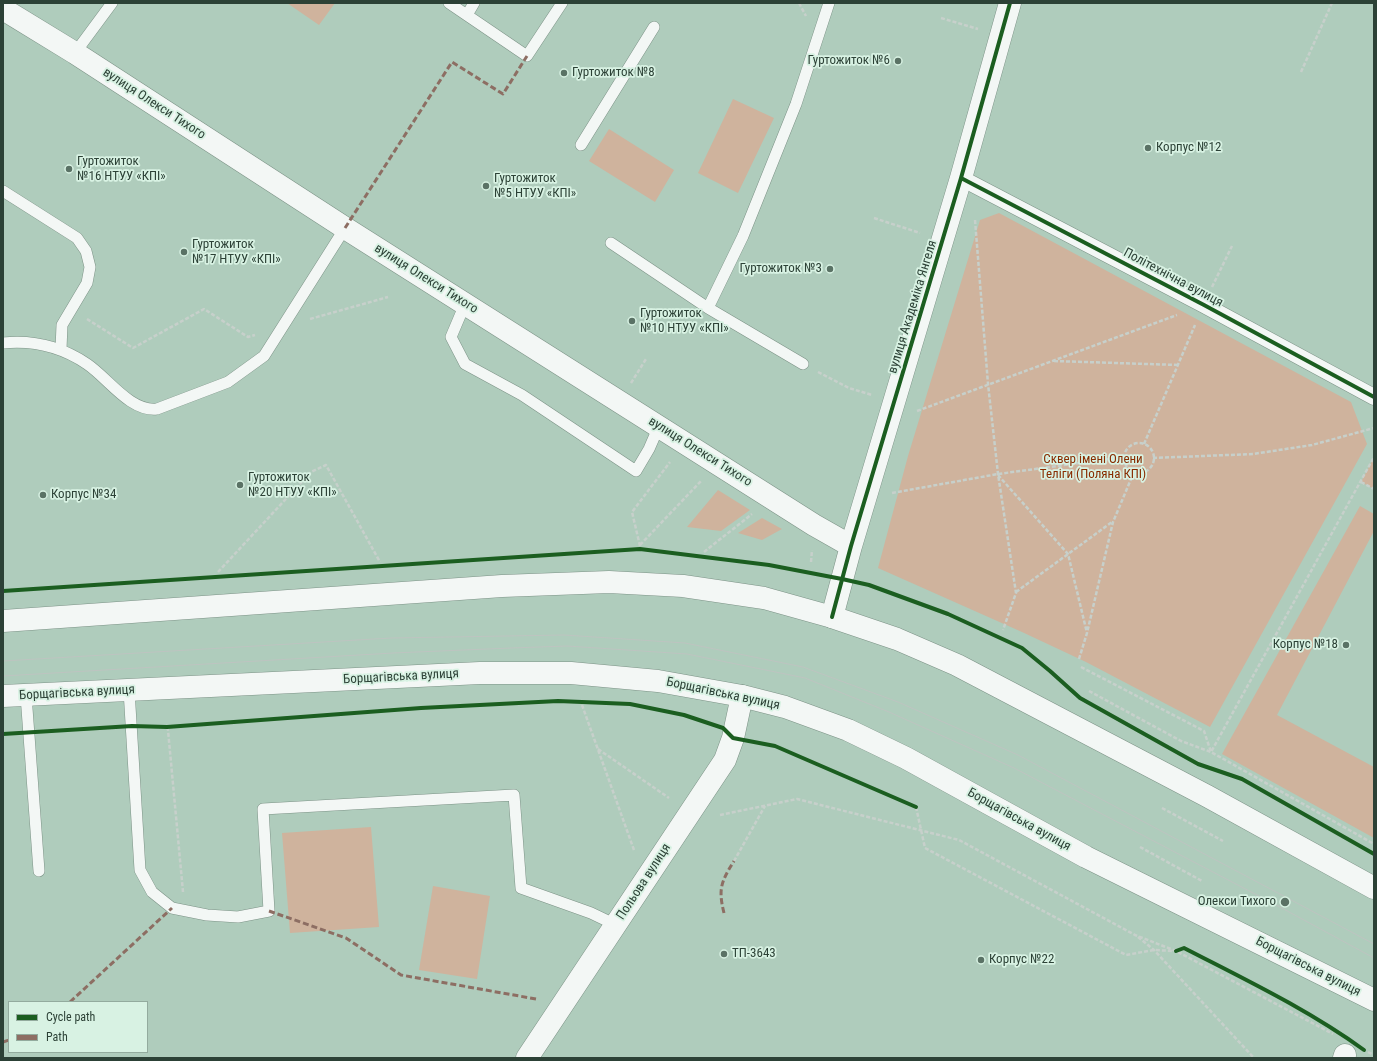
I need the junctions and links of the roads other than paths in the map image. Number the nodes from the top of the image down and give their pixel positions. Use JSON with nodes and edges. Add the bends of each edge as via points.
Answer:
{"nodes":[{"id":1,"x":112,"y":3,"type":"edge"},
{"id":2,"x":449,"y":3,"type":"edge"},
{"id":3,"x":474,"y":3,"type":"edge"},
{"id":4,"x":562,"y":3,"type":"edge"},
{"id":5,"x":829,"y":3,"type":"edge"},
{"id":6,"x":1010,"y":3,"type":"edge"},
{"id":7,"x":3,"y":9,"type":"edge"},
{"id":8,"x":467,"y":15,"type":"junction"},
{"id":9,"x":654,"y":27,"type":"dead end"},
{"id":10,"x":75,"y":54,"type":"junction"},
{"id":11,"x":581,"y":146,"type":"dead end"},
{"id":12,"x":961,"y":178,"type":"junction"},
{"id":13,"x":3,"y":191,"type":"edge"},
{"id":14,"x":345,"y":228,"type":"junction"},
{"id":15,"x":611,"y":243,"type":"dead end"},
{"id":16,"x":465,"y":304,"type":"junction"},
{"id":17,"x":708,"y":308,"type":"junction"},
{"id":18,"x":3,"y":343,"type":"edge"},
{"id":19,"x":61,"y":349,"type":"junction"},
{"id":20,"x":803,"y":364,"type":"road end"},
{"id":21,"x":1374,"y":397,"type":"edge"},
{"id":22,"x":659,"y":426,"type":"junction"},
{"id":23,"x":851,"y":546,"type":"junction"},
{"id":24,"x":832,"y":617,"type":"junction"},
{"id":25,"x":3,"y":621,"type":"edge"},
{"id":26,"x":129,"y":690,"type":"junction"},
{"id":27,"x":26,"y":695,"type":"junction"},
{"id":28,"x":3,"y":696,"type":"edge"},
{"id":29,"x":742,"y":696,"type":"junction"},
{"id":30,"x":39,"y":871,"type":"dead end"},
{"id":31,"x":1374,"y":888,"type":"edge"},
{"id":32,"x":616,"y":925,"type":"junction"},
{"id":33,"x":1374,"y":1000,"type":"edge"},
{"id":34,"x":527,"y":1058,"type":"edge"}],
"edges":[{"from":1,"to":10,"type":"lane"},
{"from":2,"to":8,"type":"lane"},
{"from":3,"to":8,"type":"lane"},
{"from":4,"to":8,"type":"lane","via":[[527,56]]},
{"from":5,"to":17,"type":"lane","via":[[796,104],[743,236]]},
{"from":6,"to":12,"type":"main road","name":"вулиця Академіка Янгеля"},
{"from":7,"to":10,"type":"main road","name":"вулиця Олекси Тихого"},
{"from":9,"to":11,"type":"lane"},
{"from":10,"to":14,"type":"main road","name":"вулиця Олекси Тихого"},
{"from":12,"to":21,"type":"street","name":"Політехнічна вулиця"},
{"from":12,"to":23,"type":"main road","name":"вулиця Академіка Янгеля"},
{"from":13,"to":19,"type":"lane","via":[[77,238],[86,251],[90,268],[87,283],[62,325]]},
{"from":14,"to":16,"type":"main road","name":"вулиця Олекси Тихого"},
{"from":14,"to":19,"type":"lane","via":[[264,356],[228,382],[157,409],[145,409],[134,404],[88,364]]},
{"from":15,"to":17,"type":"lane"},
{"from":16,"to":22,"type":"main road","name":"вулиця Олекси Тихого"},
{"from":16,"to":22,"type":"lane","via":[[451,337],[465,364],[522,395],[636,471]]},
{"from":17,"to":20,"type":"lane"},
{"from":18,"to":19,"type":"lane","via":[[39,344]]},
{"from":22,"to":23,"type":"main road","name":"вулиця Олекси Тихого"},
{"from":23,"to":24,"type":"main road","name":"вулиця Академіка Янгеля"},
{"from":24,"to":25,"type":"main road","via":[[764,598],[683,586],[609,582],[502,586]]},
{"from":24,"to":31,"type":"main road","via":[[897,639],[957,665],[1207,796]]},
{"from":26,"to":27,"type":"main road","name":"Борщагівська вулиця"},
{"from":26,"to":29,"type":"main road","name":"Борщагівська вулиця","via":[[480,673],[571,673],[658,681]]},
{"from":26,"to":32,"type":"lane","via":[[140,870],[152,892],[172,908],[238,918],[269,911],[263,809],[514,795],[521,888],[591,913]]},
{"from":27,"to":28,"type":"main road","name":"Борщагівська вулиця"},
{"from":27,"to":30,"type":"lane"},
{"from":29,"to":32,"type":"main road","name":"Польова вулиця","via":[[725,760]]},
{"from":29,"to":33,"type":"main road","name":"Борщагівська вулиця","via":[[785,707],[848,730],[913,762],[1086,857]]},
{"from":32,"to":34,"type":"main road","name":"Польова вулиця"}]}
